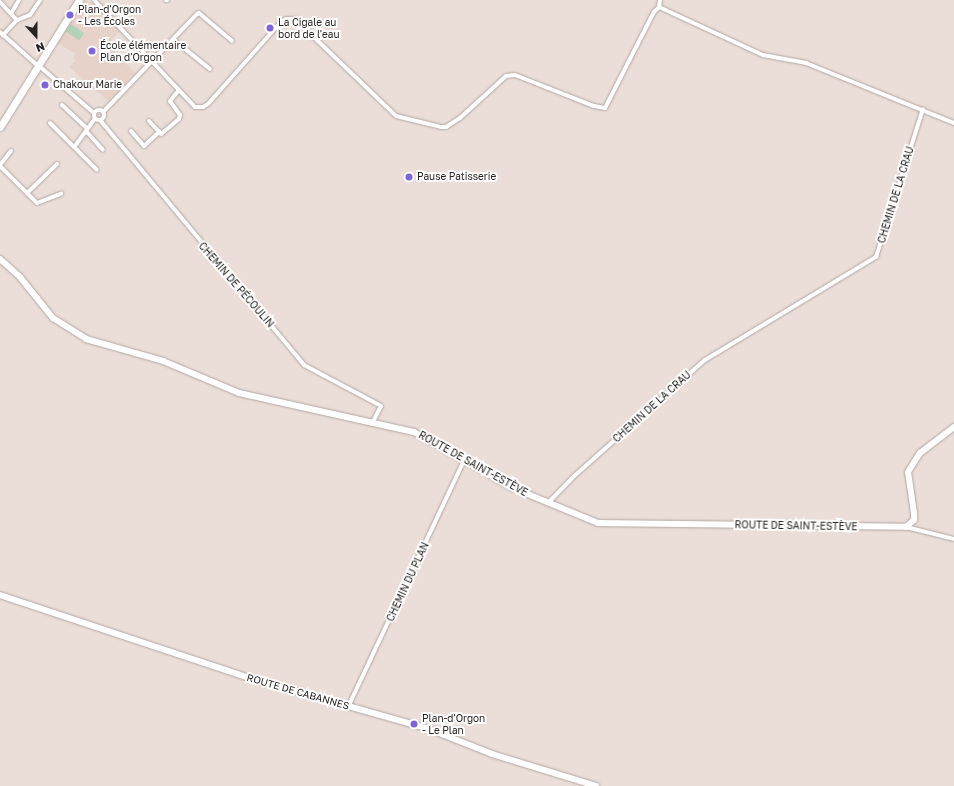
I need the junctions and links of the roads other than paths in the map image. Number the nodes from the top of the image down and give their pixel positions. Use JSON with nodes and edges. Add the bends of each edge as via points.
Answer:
{"nodes":[{"id":1,"x":19,"y":0,"type":"edge"},
{"id":2,"x":40,"y":0,"type":"edge"},
{"id":3,"x":76,"y":0,"type":"edge"},
{"id":4,"x":79,"y":0,"type":"edge"},
{"id":5,"x":94,"y":0,"type":"edge"},
{"id":6,"x":660,"y":0,"type":"edge"},
{"id":7,"x":0,"y":2,"type":"edge"},
{"id":8,"x":660,"y":7,"type":"junction"},
{"id":9,"x":12,"y":12,"type":"junction"},
{"id":10,"x":17,"y":20,"type":"junction"},
{"id":11,"x":2,"y":34,"type":"edge"},
{"id":12,"x":174,"y":40,"type":"junction"},
{"id":13,"x":232,"y":41,"type":"dead end"},
{"id":14,"x":154,"y":61,"type":"junction"},
{"id":15,"x":38,"y":65,"type":"junction"},
{"id":16,"x":210,"y":69,"type":"dead end"},
{"id":17,"x":179,"y":90,"type":"junction"},
{"id":18,"x":62,"y":105,"type":"dead end"},
{"id":19,"x":923,"y":109,"type":"junction"},
{"id":20,"x":94,"y":112,"type":"junction"},
{"id":21,"x":103,"y":112,"type":"junction"},
{"id":22,"x":95,"y":118,"type":"junction"},
{"id":23,"x":100,"y":120,"type":"junction"},
{"id":24,"x":149,"y":121,"type":"dead end"},
{"id":25,"x":50,"y":123,"type":"dead end"},
{"id":26,"x":954,"y":123,"type":"edge"},
{"id":27,"x":0,"y":127,"type":"edge"},
{"id":28,"x":87,"y":130,"type":"junction"},
{"id":29,"x":131,"y":131,"type":"dead end"},
{"id":30,"x":159,"y":132,"type":"junction"},
{"id":31,"x":75,"y":146,"type":"junction"},
{"id":32,"x":103,"y":150,"type":"dead end"},
{"id":33,"x":11,"y":151,"type":"dead end"},
{"id":34,"x":57,"y":164,"type":"dead end"},
{"id":35,"x":0,"y":166,"type":"edge"},
{"id":36,"x":97,"y":170,"type":"dead end"},
{"id":37,"x":27,"y":192,"type":"junction"},
{"id":38,"x":61,"y":194,"type":"dead end"},
{"id":39,"x":0,"y":259,"type":"edge"},
{"id":40,"x":372,"y":424,"type":"junction"},
{"id":41,"x":954,"y":427,"type":"edge"},
{"id":42,"x":465,"y":459,"type":"junction"},
{"id":43,"x":548,"y":503,"type":"junction"},
{"id":44,"x":906,"y":527,"type":"junction"},
{"id":45,"x":954,"y":539,"type":"edge"},
{"id":46,"x":0,"y":595,"type":"edge"},
{"id":47,"x":349,"y":705,"type":"junction"},
{"id":48,"x":596,"y":786,"type":"edge"}],
"edges":[{"from":1,"to":9,"type":"street"},
{"from":2,"to":10,"type":"street","via":[[30,15]]},
{"from":3,"to":15,"type":"main road","via":[[41,55]]},
{"from":4,"to":15,"type":"main road"},
{"from":5,"to":14,"type":"street"},
{"from":6,"to":8,"type":"street"},
{"from":7,"to":9,"type":"street"},
{"from":8,"to":17,"type":"street","via":[[654,12],[605,108],[515,75],[506,76],[460,118],[446,127],[403,119],[396,116],[302,22],[291,18],[280,23],[203,107],[195,107]]},
{"from":8,"to":19,"type":"street","via":[[763,55],[806,63]]},
{"from":9,"to":10,"type":"street"},
{"from":10,"to":11,"type":"street"},
{"from":11,"to":15,"type":"street"},
{"from":12,"to":13,"type":"street","via":[[199,13]]},
{"from":12,"to":14,"type":"street"},
{"from":12,"to":16,"type":"street"},
{"from":14,"to":17,"type":"street"},
{"from":14,"to":21,"type":"street"},
{"from":15,"to":20,"type":"street"},
{"from":15,"to":27,"type":"main road"},
{"from":17,"to":30,"type":"street","via":[[170,99],[180,115],[179,119],[161,134]]},
{"from":18,"to":28,"type":"street"},
{"from":19,"to":26,"type":"street"},
{"from":19,"to":43,"type":"street","name":"CHEMIN DE LA CRAU","via":[[876,257],[706,360],[578,473]]},
{"from":20,"to":21,"type":"street"},
{"from":20,"to":22,"type":"street"},
{"from":21,"to":23,"type":"street"},
{"from":22,"to":23,"type":"street","name":"CHEMIN DE PÉCOULIN"},
{"from":22,"to":28,"type":"street"},
{"from":23,"to":40,"type":"street","name":"CHEMIN DE PÉCOULIN","via":[[304,365],[381,406]]},
{"from":24,"to":30,"type":"street"},
{"from":25,"to":31,"type":"street"},
{"from":28,"to":31,"type":"street"},
{"from":28,"to":32,"type":"street"},
{"from":29,"to":30,"type":"street","via":[[144,146]]},
{"from":31,"to":36,"type":"street"},
{"from":33,"to":35,"type":"street"},
{"from":34,"to":37,"type":"street"},
{"from":35,"to":37,"type":"street"},
{"from":37,"to":38,"type":"street","via":[[38,203]]},
{"from":39,"to":40,"type":"street","name":"ROUTE DE SAINT-ESTÈVE","via":[[20,277],[53,318],[86,339],[164,361],[239,393]]},
{"from":40,"to":42,"type":"street","name":"ROUTE DE SAINT-ESTÈVE","via":[[414,432]]},
{"from":41,"to":44,"type":"street","via":[[920,453],[908,472],[914,520]]},
{"from":42,"to":43,"type":"street","name":"ROUTE DE SAINT-ESTÈVE","via":[[513,488]]},
{"from":42,"to":47,"type":"street","name":"CHEMIN DU PLAN"},
{"from":43,"to":44,"type":"street","name":"ROUTE DE SAINT-ESTÈVE","via":[[589,521],[613,525]]},
{"from":44,"to":45,"type":"street"},
{"from":46,"to":47,"type":"street","name":"ROUTE DE CABANNES","via":[[249,678]]},
{"from":47,"to":48,"type":"street","name":"ROUTE DE CABANNES","via":[[429,729],[492,754]]}]}
